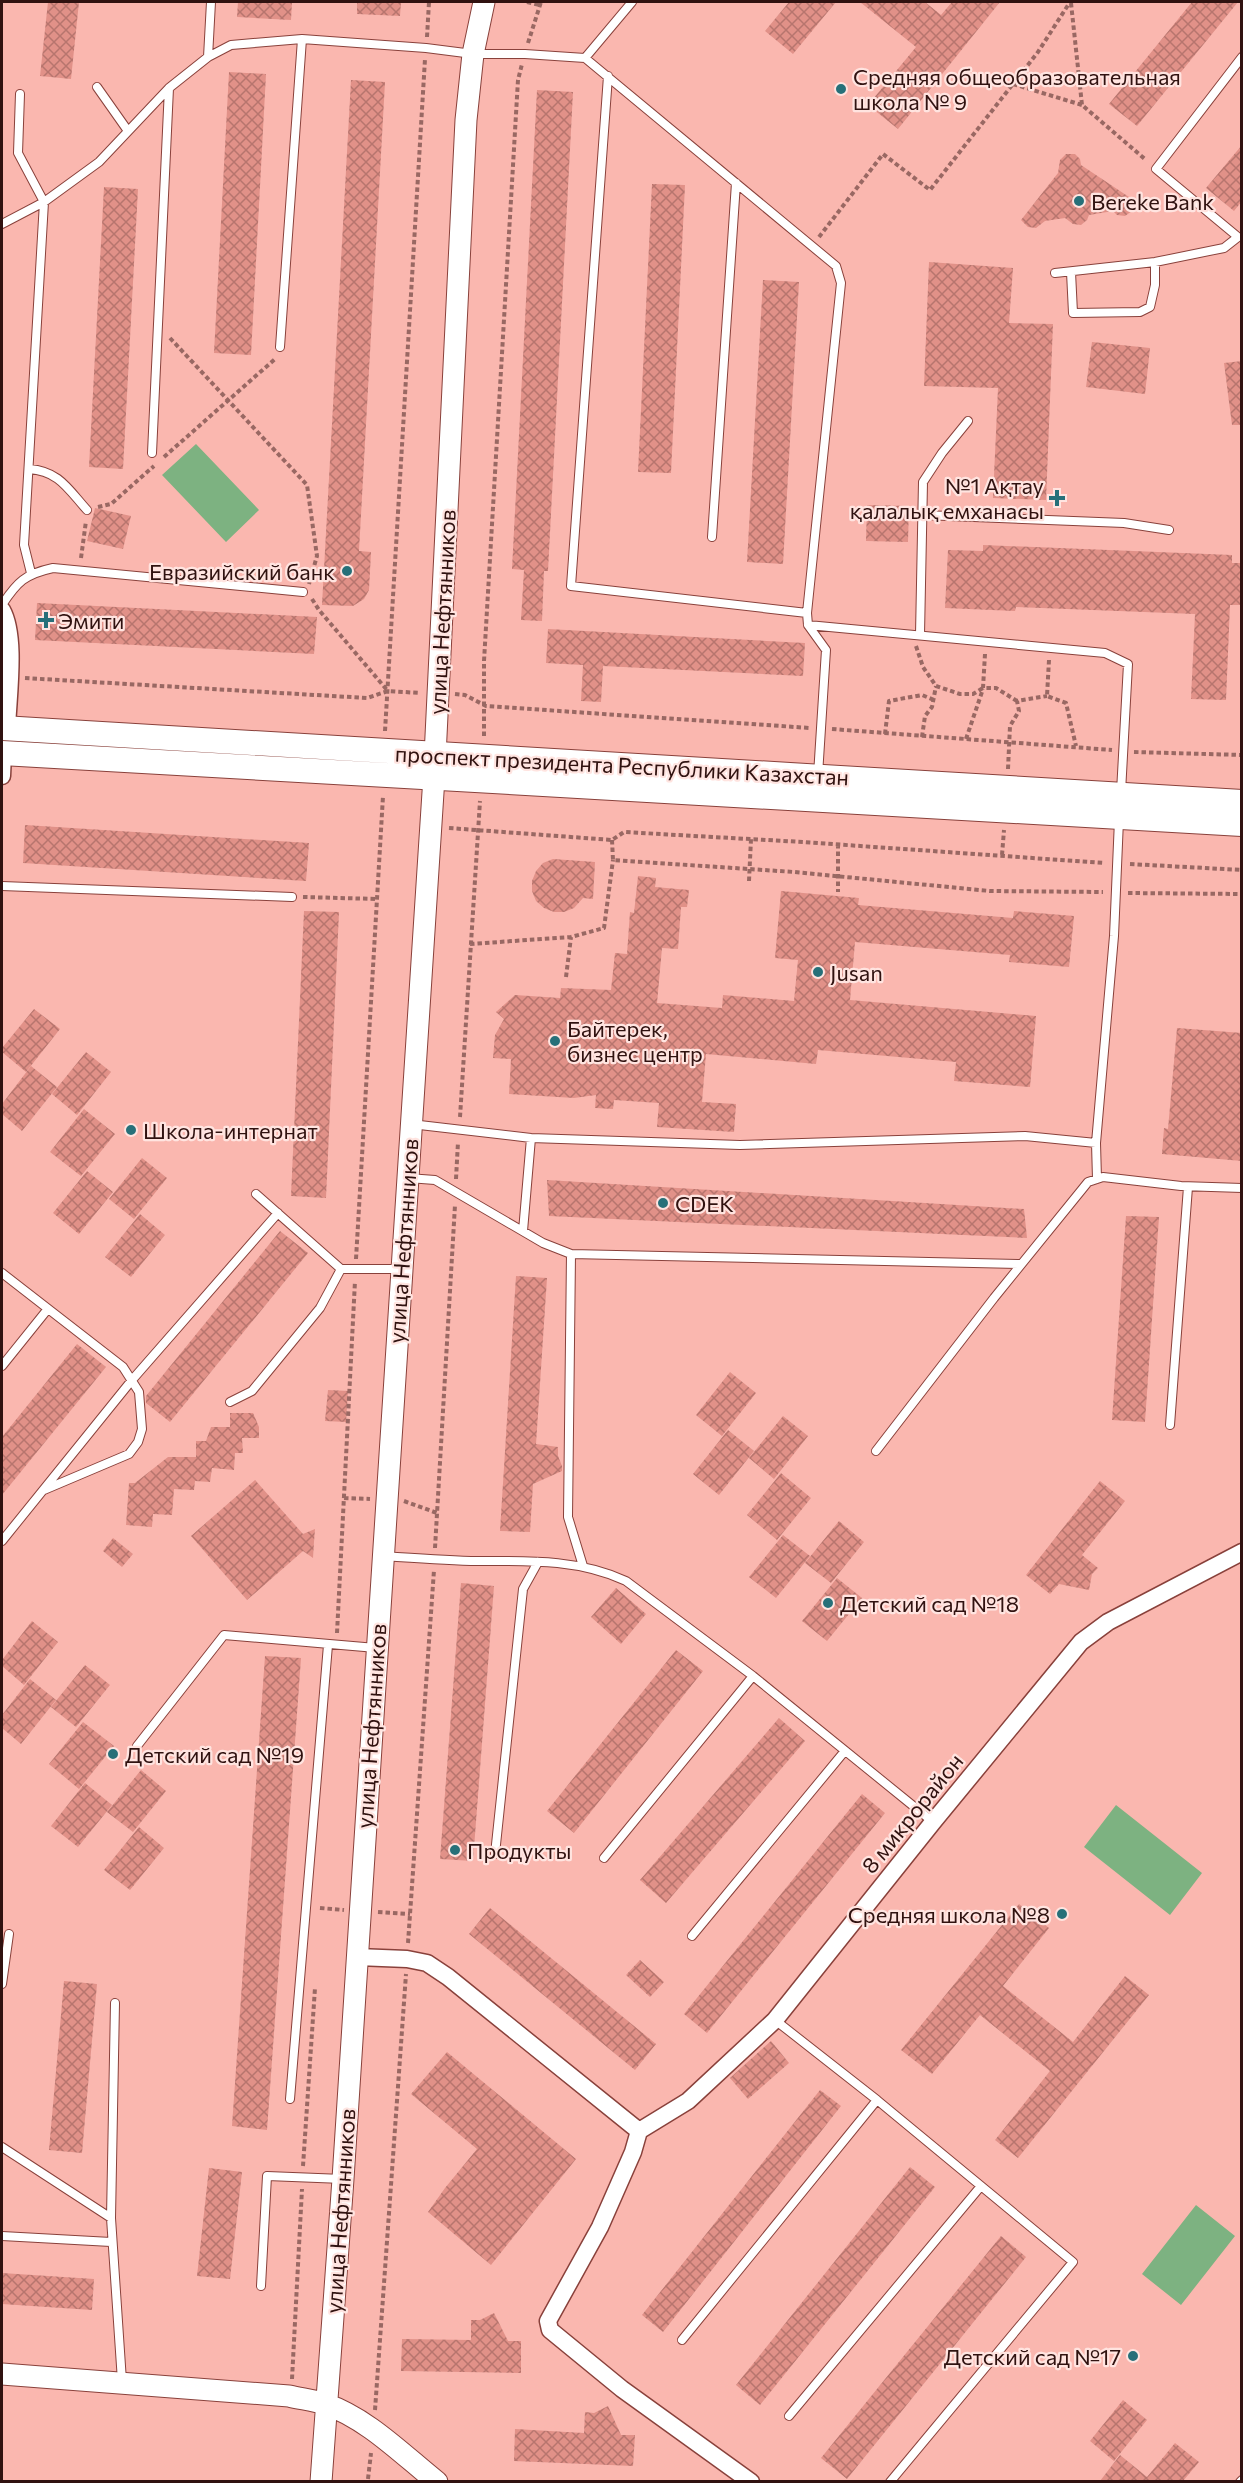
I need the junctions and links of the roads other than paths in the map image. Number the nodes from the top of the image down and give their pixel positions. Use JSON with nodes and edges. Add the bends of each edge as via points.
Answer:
{"nodes":[{"id":1,"x":211,"y":2,"type":"edge"},
{"id":2,"x":484,"y":2,"type":"edge"},
{"id":3,"x":632,"y":2,"type":"edge"},
{"id":4,"x":302,"y":39,"type":"junction"},
{"id":5,"x":473,"y":54,"type":"junction"},
{"id":6,"x":208,"y":57,"type":"junction"},
{"id":7,"x":1242,"y":57,"type":"edge"},
{"id":8,"x":585,"y":58,"type":"junction"},
{"id":9,"x":608,"y":76,"type":"junction"},
{"id":10,"x":97,"y":87,"type":"dead end"},
{"id":11,"x":170,"y":88,"type":"junction"},
{"id":12,"x":20,"y":94,"type":"dead end"},
{"id":13,"x":128,"y":131,"type":"junction"},
{"id":14,"x":736,"y":183,"type":"junction"},
{"id":15,"x":44,"y":202,"type":"junction"},
{"id":16,"x":2,"y":224,"type":"edge"},
{"id":17,"x":1240,"y":237,"type":"edge"},
{"id":18,"x":1155,"y":262,"type":"junction"},
{"id":19,"x":1071,"y":272,"type":"junction"},
{"id":20,"x":1055,"y":273,"type":"dead end"},
{"id":21,"x":280,"y":347,"type":"road end"},
{"id":22,"x":968,"y":421,"type":"dead end"},
{"id":23,"x":152,"y":453,"type":"dead end"},
{"id":24,"x":29,"y":469,"type":"junction"},
{"id":25,"x":87,"y":510,"type":"road end"},
{"id":26,"x":923,"y":515,"type":"junction"},
{"id":27,"x":1170,"y":530,"type":"dead end"},
{"id":28,"x":712,"y":537,"type":"dead end"},
{"id":29,"x":31,"y":573,"type":"junction"},
{"id":30,"x":303,"y":592,"type":"dead end"},
{"id":31,"x":2,"y":608,"type":"edge"},
{"id":32,"x":807,"y":613,"type":"junction"},
{"id":33,"x":808,"y":625,"type":"junction"},
{"id":34,"x":916,"y":635,"type":"junction"},
{"id":35,"x":4,"y":728,"type":"edge"},
{"id":36,"x":435,"y":753,"type":"junction"},
{"id":37,"x":2,"y":761,"type":"edge"},
{"id":38,"x":482,"y":768,"type":"junction"},
{"id":39,"x":434,"y":777,"type":"junction"},
{"id":40,"x":818,"y":777,"type":"junction"},
{"id":41,"x":1242,"y":802,"type":"edge"},
{"id":42,"x":1120,"y":806,"type":"junction"},
{"id":43,"x":1242,"y":824,"type":"edge"},
{"id":44,"x":2,"y":886,"type":"edge"},
{"id":45,"x":292,"y":897,"type":"road end"},
{"id":46,"x":411,"y":1124,"type":"junction"},
{"id":47,"x":531,"y":1138,"type":"junction"},
{"id":48,"x":1096,"y":1143,"type":"junction"},
{"id":49,"x":407,"y":1178,"type":"junction"},
{"id":50,"x":1097,"y":1179,"type":"junction"},
{"id":51,"x":1188,"y":1187,"type":"junction"},
{"id":52,"x":1242,"y":1188,"type":"edge"},
{"id":53,"x":256,"y":1194,"type":"dead end"},
{"id":54,"x":278,"y":1213,"type":"junction"},
{"id":55,"x":523,"y":1232,"type":"junction"},
{"id":56,"x":571,"y":1254,"type":"junction"},
{"id":57,"x":1022,"y":1264,"type":"junction"},
{"id":58,"x":340,"y":1269,"type":"junction"},
{"id":59,"x":401,"y":1269,"type":"junction"},
{"id":60,"x":2,"y":1274,"type":"edge"},
{"id":61,"x":46,"y":1310,"type":"junction"},
{"id":62,"x":2,"y":1366,"type":"edge"},
{"id":63,"x":132,"y":1380,"type":"junction"},
{"id":64,"x":230,"y":1402,"type":"dead end"},
{"id":65,"x":1170,"y":1425,"type":"dead end"},
{"id":66,"x":876,"y":1451,"type":"dead end"},
{"id":67,"x":43,"y":1490,"type":"junction"},
{"id":68,"x":2,"y":1541,"type":"edge"},
{"id":69,"x":1242,"y":1552,"type":"edge"},
{"id":70,"x":382,"y":1556,"type":"junction"},
{"id":71,"x":538,"y":1562,"type":"junction"},
{"id":72,"x":583,"y":1566,"type":"junction"},
{"id":73,"x":332,"y":1645,"type":"junction"},
{"id":74,"x":376,"y":1648,"type":"junction"},
{"id":75,"x":753,"y":1676,"type":"junction"},
{"id":76,"x":137,"y":1746,"type":"dead end"},
{"id":77,"x":844,"y":1752,"type":"junction"},
{"id":78,"x":933,"y":1822,"type":"junction"},
{"id":79,"x":495,"y":1854,"type":"dead end"},
{"id":80,"x":604,"y":1858,"type":"dead end"},
{"id":81,"x":9,"y":1934,"type":"dead end"},
{"id":82,"x":692,"y":1936,"type":"dead end"},
{"id":83,"x":357,"y":1957,"type":"junction"},
{"id":84,"x":2,"y":1984,"type":"edge"},
{"id":85,"x":115,"y":2003,"type":"dead end"},
{"id":86,"x":775,"y":2020,"type":"junction"},
{"id":87,"x":290,"y":2099,"type":"dead end"},
{"id":88,"x":877,"y":2100,"type":"junction"},
{"id":89,"x":639,"y":2131,"type":"junction"},
{"id":90,"x":2,"y":2147,"type":"edge"},
{"id":91,"x":343,"y":2180,"type":"junction"},
{"id":92,"x":981,"y":2186,"type":"junction"},
{"id":93,"x":111,"y":2218,"type":"junction"},
{"id":94,"x":2,"y":2236,"type":"edge"},
{"id":95,"x":111,"y":2242,"type":"junction"},
{"id":96,"x":261,"y":2286,"type":"dead end"},
{"id":97,"x":682,"y":2340,"type":"dead end"},
{"id":98,"x":2,"y":2374,"type":"edge"},
{"id":99,"x":122,"y":2382,"type":"junction"},
{"id":100,"x":326,"y":2404,"type":"junction"},
{"id":101,"x":789,"y":2416,"type":"dead end"},
{"id":102,"x":321,"y":2481,"type":"edge"},
{"id":103,"x":437,"y":2481,"type":"edge"},
{"id":104,"x":751,"y":2481,"type":"edge"},
{"id":105,"x":890,"y":2481,"type":"edge"}],
"edges":[{"from":1,"to":6,"type":"lane"},
{"from":2,"to":5,"type":"street","name":"улица Нефтянников"},
{"from":3,"to":8,"type":"lane"},
{"from":4,"to":5,"type":"lane"},
{"from":4,"to":6,"type":"lane","via":[[231,45]]},
{"from":4,"to":21,"type":"lane"},
{"from":5,"to":8,"type":"lane"},
{"from":5,"to":36,"type":"street","name":"улица Нефтянников","via":[[466,120]]},
{"from":6,"to":11,"type":"lane"},
{"from":7,"to":17,"type":"lane","via":[[1156,169]]},
{"from":8,"to":9,"type":"lane"},
{"from":9,"to":14,"type":"lane"},
{"from":9,"to":32,"type":"lane","via":[[571,586]]},
{"from":10,"to":13,"type":"lane"},
{"from":11,"to":13,"type":"lane"},
{"from":11,"to":23,"type":"lane"},
{"from":12,"to":15,"type":"lane","via":[[18,153]]},
{"from":13,"to":15,"type":"lane","via":[[99,162]]},
{"from":14,"to":28,"type":"lane"},
{"from":14,"to":32,"type":"lane","via":[[836,266],[842,283]]},
{"from":15,"to":16,"type":"lane"},
{"from":15,"to":24,"type":"lane"},
{"from":17,"to":18,"type":"lane","via":[[1224,248]]},
{"from":18,"to":19,"type":"lane"},
{"from":18,"to":19,"type":"lane","via":[[1150,307],[1140,312],[1073,313]]},
{"from":19,"to":20,"type":"lane"},
{"from":22,"to":26,"type":"lane","via":[[923,482]]},
{"from":24,"to":25,"type":"lane","via":[[44,470],[57,478]]},
{"from":24,"to":29,"type":"lane","via":[[24,545]]},
{"from":26,"to":27,"type":"lane","via":[[1124,523]]},
{"from":26,"to":34,"type":"lane"},
{"from":29,"to":30,"type":"lane","via":[[53,568]]},
{"from":29,"to":31,"type":"lane","via":[[12,590]]},
{"from":31,"to":35,"type":"street","via":[[10,637]]},
{"from":32,"to":33,"type":"lane"},
{"from":33,"to":34,"type":"lane"},
{"from":33,"to":40,"type":"lane","via":[[826,650]]},
{"from":34,"to":42,"type":"lane","via":[[1105,653],[1128,664]]},
{"from":35,"to":36,"type":"main road","name":"проспект президента Республики Казахстан"},
{"from":36,"to":38,"type":"main road","name":"проспект президента Республики Казахстан"},
{"from":36,"to":39,"type":"street","name":"улица Нефтянников"},
{"from":37,"to":39,"type":"main road","name":"проспект президента Республики Казахстан"},
{"from":38,"to":39,"type":"main road","name":"проспект президента Республики Казахстан"},
{"from":38,"to":40,"type":"main road","name":"проспект президента Республики Казахстан"},
{"from":38,"to":42,"type":"main road","name":"проспект президента Республики Казахстан"},
{"from":39,"to":46,"type":"street","name":"улица Нефтянников"},
{"from":40,"to":42,"type":"main road","name":"проспект президента Республики Казахстан","via":[[1008,788]]},
{"from":41,"to":42,"type":"main road","name":"проспект президента Республики Казахстан"},
{"from":42,"to":43,"type":"main road","name":"проспект президента Республики Казахстан"},
{"from":42,"to":48,"type":"lane"},
{"from":44,"to":45,"type":"lane"},
{"from":46,"to":47,"type":"lane"},
{"from":46,"to":49,"type":"street","name":"улица Нефтянников"},
{"from":47,"to":48,"type":"lane","via":[[740,1145],[1024,1136]]},
{"from":47,"to":55,"type":"lane"},
{"from":48,"to":50,"type":"lane"},
{"from":49,"to":55,"type":"lane","via":[[435,1180]]},
{"from":49,"to":59,"type":"street","name":"улица Нефтянников"},
{"from":50,"to":51,"type":"lane"},
{"from":50,"to":57,"type":"lane","via":[[1088,1182]]},
{"from":51,"to":52,"type":"lane"},
{"from":51,"to":65,"type":"lane"},
{"from":53,"to":54,"type":"lane"},
{"from":54,"to":58,"type":"lane"},
{"from":54,"to":63,"type":"lane"},
{"from":55,"to":56,"type":"lane"},
{"from":56,"to":57,"type":"lane"},
{"from":56,"to":72,"type":"lane","via":[[568,1517]]},
{"from":57,"to":66,"type":"lane"},
{"from":58,"to":59,"type":"lane"},
{"from":58,"to":64,"type":"lane","via":[[320,1308],[252,1391]]},
{"from":59,"to":70,"type":"street","name":"улица Нефтянников"},
{"from":60,"to":61,"type":"lane"},
{"from":61,"to":62,"type":"lane"},
{"from":61,"to":63,"type":"lane","via":[[123,1367]]},
{"from":63,"to":67,"type":"lane"},
{"from":63,"to":67,"type":"lane","via":[[139,1392],[142,1429],[129,1454]]},
{"from":67,"to":68,"type":"lane"},
{"from":69,"to":78,"type":"street","name":"8 микрорайон","via":[[1108,1622],[1081,1642]]},
{"from":70,"to":71,"type":"lane"},
{"from":70,"to":74,"type":"street","name":"улица Нефтянников"},
{"from":71,"to":72,"type":"lane"},
{"from":71,"to":79,"type":"lane","via":[[523,1589]]},
{"from":72,"to":75,"type":"lane","via":[[626,1581]]},
{"from":73,"to":74,"type":"lane"},
{"from":73,"to":76,"type":"lane","via":[[224,1635]]},
{"from":73,"to":87,"type":"lane"},
{"from":74,"to":83,"type":"street","name":"улица Нефтянников"},
{"from":75,"to":77,"type":"lane"},
{"from":75,"to":80,"type":"lane"},
{"from":77,"to":78,"type":"lane"},
{"from":77,"to":82,"type":"lane"},
{"from":78,"to":86,"type":"street","name":"8 микрорайон"},
{"from":81,"to":84,"type":"lane"},
{"from":83,"to":89,"type":"street","via":[[427,1963]]},
{"from":83,"to":91,"type":"street","name":"улица Нефтянников"},
{"from":85,"to":93,"type":"lane"},
{"from":86,"to":88,"type":"lane"},
{"from":86,"to":89,"type":"street","name":"8 микрорайон","via":[[688,2101]]},
{"from":88,"to":92,"type":"lane"},
{"from":88,"to":97,"type":"lane"},
{"from":89,"to":104,"type":"street","via":[[600,2227],[548,2321],[550,2330],[622,2389]]},
{"from":90,"to":93,"type":"lane"},
{"from":91,"to":96,"type":"lane","via":[[267,2176]]},
{"from":91,"to":100,"type":"street","name":"улица Нефтянников"},
{"from":92,"to":101,"type":"lane"},
{"from":92,"to":105,"type":"lane","via":[[1073,2262]]},
{"from":93,"to":95,"type":"lane"},
{"from":94,"to":95,"type":"lane"},
{"from":95,"to":99,"type":"lane"},
{"from":98,"to":99,"type":"street"},
{"from":99,"to":100,"type":"street","via":[[289,2396]]},
{"from":100,"to":102,"type":"street","name":"улица Нефтянников"},
{"from":100,"to":103,"type":"street","via":[[374,2432]]}]}
